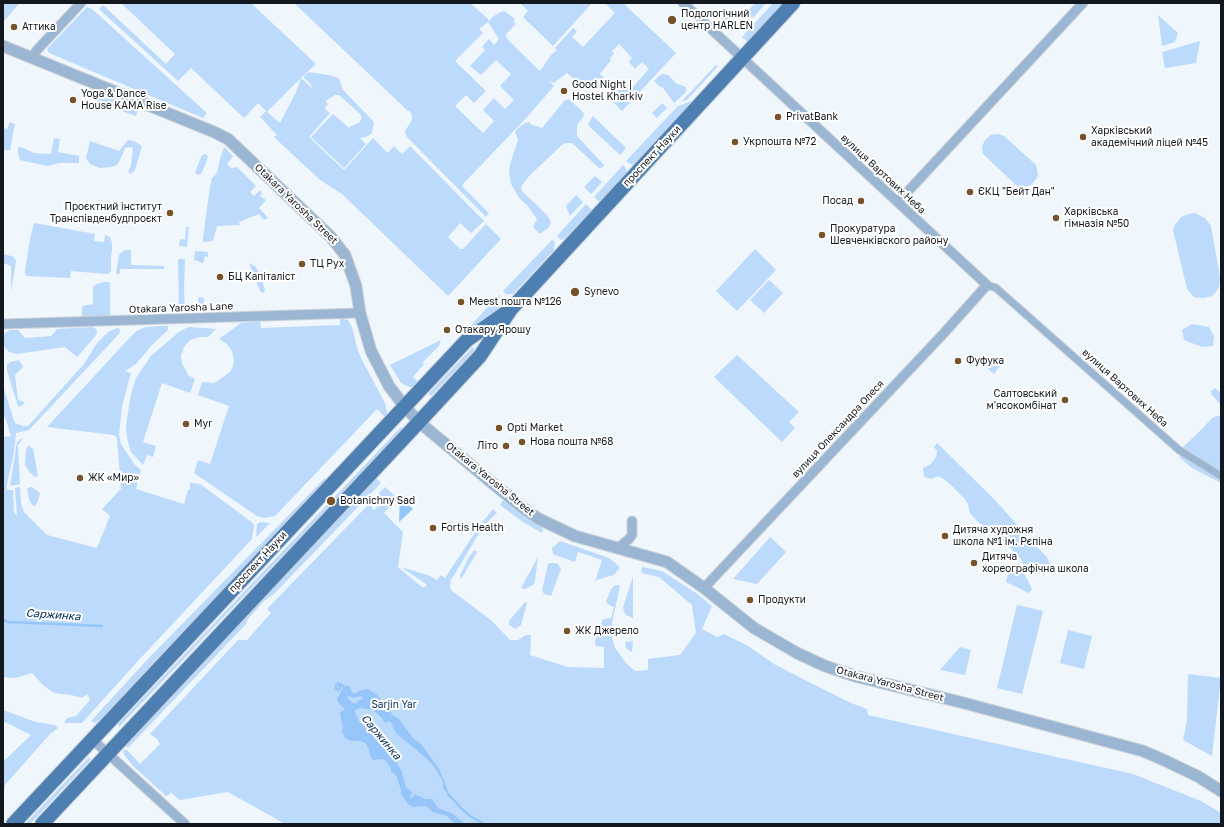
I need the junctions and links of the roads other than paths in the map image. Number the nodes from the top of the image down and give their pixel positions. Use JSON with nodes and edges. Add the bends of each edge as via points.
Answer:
{"nodes":[{"id":1,"x":81,"y":3,"type":"edge"},
{"id":2,"x":683,"y":3,"type":"edge"},
{"id":3,"x":793,"y":3,"type":"edge"},
{"id":4,"x":1083,"y":3,"type":"edge"},
{"id":5,"x":3,"y":46,"type":"edge"},
{"id":6,"x":32,"y":57,"type":"junction"},
{"id":7,"x":742,"y":58,"type":"junction"},
{"id":8,"x":898,"y":202,"type":"junction"},
{"id":9,"x":987,"y":285,"type":"junction"},
{"id":10,"x":511,"y":309,"type":"junction"},
{"id":11,"x":360,"y":313,"type":"junction"},
{"id":12,"x":3,"y":324,"type":"edge"},
{"id":13,"x":405,"y":407,"type":"junction"},
{"id":14,"x":419,"y":422,"type":"junction"},
{"id":15,"x":1221,"y":476,"type":"edge"},
{"id":16,"x":632,"y":521,"type":"dead end"},
{"id":17,"x":617,"y":549,"type":"junction"},
{"id":18,"x":704,"y":588,"type":"junction"},
{"id":19,"x":92,"y":739,"type":"junction"},
{"id":20,"x":108,"y":754,"type":"junction"},
{"id":21,"x":1221,"y":791,"type":"edge"},
{"id":22,"x":13,"y":824,"type":"edge"},
{"id":23,"x":42,"y":824,"type":"edge"},
{"id":24,"x":185,"y":824,"type":"edge"}],
"edges":[{"from":1,"to":6,"type":"street"},
{"from":2,"to":7,"type":"street","name":"вулиця Вартових Неба"},
{"from":3,"to":7,"type":"main road","name":"проспект Науки"},
{"from":4,"to":8,"type":"street"},
{"from":5,"to":6,"type":"street","name":"Otakara Yarosha Street"},
{"from":6,"to":11,"type":"street","name":"Otakara Yarosha Street","via":[[228,139],[339,246],[345,255],[356,286]]},
{"from":7,"to":8,"type":"street","name":"вулиця Вартових Неба"},
{"from":7,"to":10,"type":"main road","name":"проспект Науки"},
{"from":8,"to":9,"type":"street","name":"вулиця Вартових Неба"},
{"from":9,"to":15,"type":"street","name":"вулиця Вартових Неба","via":[[996,288],[1179,450]]},
{"from":9,"to":18,"type":"street","name":"вулиця Олександра Олеся"},
{"from":10,"to":13,"type":"main road","name":"проспект Науки","via":[[467,340]]},
{"from":10,"to":14,"type":"main road","name":"проспект Науки","via":[[480,356]]},
{"from":11,"to":12,"type":"street","name":"Otakara Yarosha Lane"},
{"from":11,"to":13,"type":"street","name":"Otakara Yarosha Street","via":[[371,351],[389,386]]},
{"from":13,"to":14,"type":"street","name":"Otakara Yarosha Street"},
{"from":13,"to":19,"type":"main road","name":"проспект Науки"},
{"from":14,"to":17,"type":"street","name":"Otakara Yarosha Street","via":[[539,519],[575,536]]},
{"from":14,"to":20,"type":"main road","name":"проспект Науки"},
{"from":16,"to":17,"type":"street","via":[[632,535]]},
{"from":17,"to":18,"type":"street","name":"Otakara Yarosha Street","via":[[667,562]]},
{"from":18,"to":21,"type":"street","name":"Otakara Yarosha Street","via":[[761,632],[825,666],[858,677],[1143,751],[1199,777]]},
{"from":19,"to":20,"type":"street"},
{"from":19,"to":22,"type":"main road","name":"проспект Науки"},
{"from":20,"to":23,"type":"main road","name":"проспект Науки"},
{"from":20,"to":24,"type":"street"}]}
